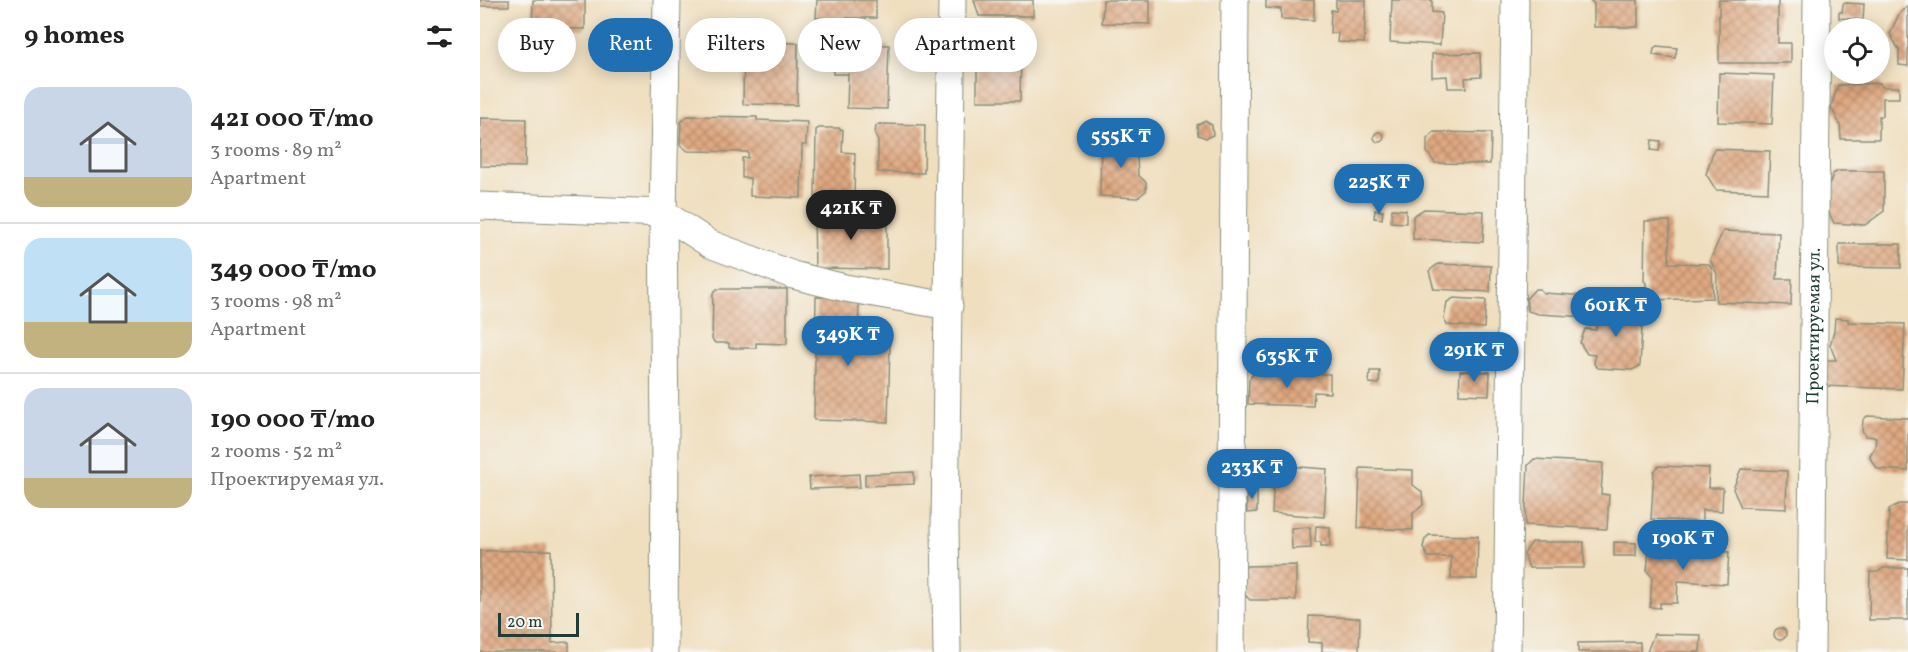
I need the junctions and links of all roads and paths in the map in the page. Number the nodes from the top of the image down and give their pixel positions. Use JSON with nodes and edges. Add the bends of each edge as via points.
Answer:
{"nodes":[{"id":1,"x":668,"y":0,"type":"edge"},
{"id":2,"x":952,"y":0,"type":"edge"},
{"id":3,"x":1235,"y":0,"type":"edge"},
{"id":4,"x":1515,"y":0,"type":"edge"},
{"id":5,"x":1817,"y":0,"type":"edge"},
{"id":6,"x":480,"y":206,"type":"edge"},
{"id":7,"x":663,"y":213,"type":"junction"},
{"id":8,"x":948,"y":306,"type":"junction"},
{"id":9,"x":664,"y":652,"type":"edge"},
{"id":10,"x":946,"y":652,"type":"edge"},
{"id":11,"x":1231,"y":652,"type":"edge"},
{"id":12,"x":1507,"y":652,"type":"edge"},
{"id":13,"x":1811,"y":652,"type":"edge"}],
"edges":[{"from":1,"to":7,"type":"street"},
{"from":2,"to":8,"type":"street"},
{"from":3,"to":11,"type":"street"},
{"from":4,"to":12,"type":"street"},
{"from":5,"to":13,"type":"street","name":"Проектируемая ул."},
{"from":6,"to":7,"type":"street"},
{"from":7,"to":8,"type":"street","via":[[710,244],[792,275]]},
{"from":7,"to":9,"type":"street"},
{"from":8,"to":10,"type":"street"}]}
